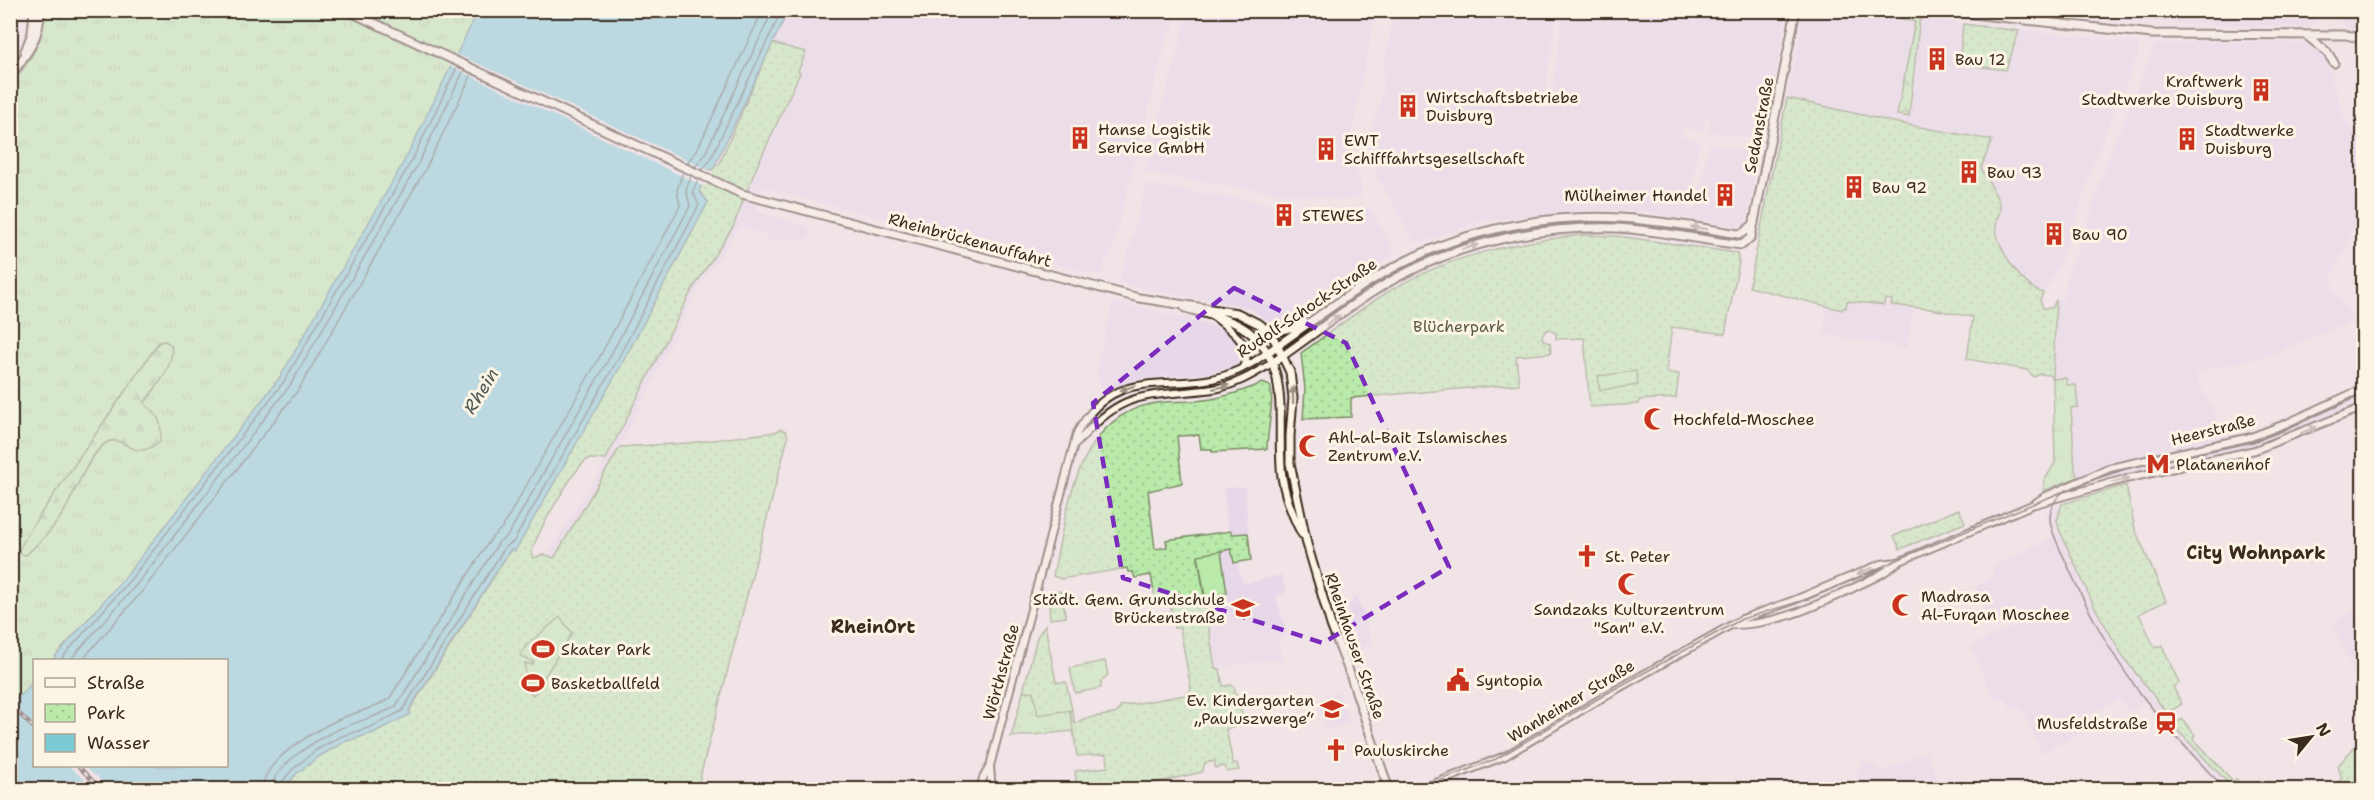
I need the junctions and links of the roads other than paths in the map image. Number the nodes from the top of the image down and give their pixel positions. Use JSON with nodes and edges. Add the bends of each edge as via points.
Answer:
{"nodes":[{"id":1,"x":34,"y":10,"type":"edge"},
{"id":2,"x":40,"y":10,"type":"edge"},
{"id":3,"x":346,"y":10,"type":"edge"},
{"id":4,"x":1796,"y":10,"type":"edge"},
{"id":5,"x":1946,"y":11,"type":"edge"},
{"id":6,"x":2306,"y":35,"type":"junction"},
{"id":7,"x":2364,"y":39,"type":"edge"},
{"id":8,"x":2334,"y":63,"type":"dead end"},
{"id":9,"x":16,"y":69,"type":"junction"},
{"id":10,"x":10,"y":76,"type":"edge"},
{"id":11,"x":1754,"y":224,"type":"junction"},
{"id":12,"x":1746,"y":243,"type":"joint"},
{"id":13,"x":1177,"y":305,"type":"junction"},
{"id":14,"x":1212,"y":316,"type":"junction"},
{"id":15,"x":1311,"y":323,"type":"junction"},
{"id":16,"x":1261,"y":325,"type":"junction"},
{"id":17,"x":1278,"y":346,"type":"junction"},
{"id":18,"x":1267,"y":353,"type":"junction"},
{"id":19,"x":1284,"y":355,"type":"junction"},
{"id":20,"x":1272,"y":363,"type":"junction"},
{"id":21,"x":1242,"y":369,"type":"junction"},
{"id":22,"x":2364,"y":388,"type":"edge"},
{"id":23,"x":2364,"y":407,"type":"edge"},
{"id":24,"x":1074,"y":446,"type":"junction"},
{"id":25,"x":2034,"y":504,"type":"junction"},
{"id":26,"x":1307,"y":544,"type":"junction"},
{"id":27,"x":1898,"y":562,"type":"junction"},
{"id":28,"x":1038,"y":585,"type":"joint"},
{"id":29,"x":1792,"y":601,"type":"joint"},
{"id":30,"x":1784,"y":616,"type":"joint"},
{"id":31,"x":1732,"y":625,"type":"junction"},
{"id":32,"x":990,"y":766,"type":"junction"},
{"id":33,"x":980,"y":789,"type":"edge"},
{"id":34,"x":989,"y":789,"type":"edge"},
{"id":35,"x":1389,"y":789,"type":"edge"},
{"id":36,"x":1418,"y":789,"type":"edge"}],
"edges":[{"from":1,"to":9,"type":"main road","via":[[32,33]]},
{"from":2,"to":9,"type":"main road","via":[[34,43]]},
{"from":3,"to":13,"type":"main road","name":"Rheinbrückenauffahrt","via":[[717,184],[756,198]]},
{"from":4,"to":11,"type":"main road","name":"Sedanstraße"},
{"from":5,"to":6,"type":"main road","via":[[2152,34]]},
{"from":6,"to":7,"type":"main road"},
{"from":6,"to":8,"type":"main road"},
{"from":9,"to":10,"type":"main road"},
{"from":11,"to":12,"type":"main road","name":"Sedanstraße"},
{"from":11,"to":15,"type":"main road","name":"Rudolf-Schock-Straße","one_way":true,"via":[[1738,234],[1618,218],[1497,229],[1464,237],[1403,262]]},
{"from":19,"to":12,"type":"main road","name":"Rudolf-Schock-Straße","one_way":true,"via":[[1401,276],[1450,254],[1499,239],[1534,232],[1617,228]]},
{"from":13,"to":14,"type":"main road","name":"Rheinbrückenauffahrt"},
{"from":13,"to":16,"type":"main road","name":"Rheinbrückenauffahrt","via":[[1237,313]]},
{"from":14,"to":18,"type":"main road","name":"Rheinbrückenauffahrt","via":[[1241,326]]},
{"from":14,"to":21,"type":"street","via":[[1242,343],[1247,360]]},
{"from":15,"to":16,"type":"main road","via":[[1278,331]]},
{"from":15,"to":17,"type":"main road","name":"Rudolf-Schock-Straße"},
{"from":16,"to":17,"type":"main road","name":"Rheinbrückenauffahrt"},
{"from":17,"to":18,"type":"main road","name":"Rudolf-Schock-Straße"},
{"from":17,"to":19,"type":"main road","name":"Rheinbrückenauffahrt"},
{"from":18,"to":20,"type":"main road","name":"Rheinbrückenauffahrt"},
{"from":18,"to":21,"type":"street","name":"Rudolf-Schock-Straße"},
{"from":19,"to":20,"type":"main road","name":"Rudolf-Schock-Straße"},
{"from":26,"to":19,"type":"main road","name":"Rheinhauser Straße","one_way":true,"via":[[1290,463],[1292,382]]},
{"from":24,"to":20,"type":"street","name":"Rudolf-Schock-Straße","one_way":true,"via":[[1098,419],[1128,400],[1164,392],[1215,389]]},
{"from":20,"to":26,"type":"main road","name":"Rheinhauser Straße","via":[[1281,405],[1282,478]]},
{"from":21,"to":24,"type":"street","name":"Rudolf-Schock-Straße","one_way":true,"via":[[1211,379],[1147,384],[1117,392],[1090,412]]},
{"from":22,"to":25,"type":"street","name":"Heerstraße","via":[[2251,437],[2110,468]]},
{"from":25,"to":23,"type":"street","name":"Heerstraße","one_way":true,"via":[[2255,450]]},
{"from":24,"to":28,"type":"street","name":"Rudolf-Schock-Straße"},
{"from":25,"to":27,"type":"street","name":"Heerstraße"},
{"from":26,"to":35,"type":"main road","name":"Rheinhauser Straße"},
{"from":27,"to":29,"type":"street","name":"Heerstraße","one_way":true,"via":[[1881,564]]},
{"from":27,"to":30,"type":"street","name":"Heerstraße","via":[[1885,573],[1831,599]]},
{"from":28,"to":32,"type":"street","name":"Wörthstraße"},
{"from":29,"to":31,"type":"street","name":"Wanheimer Straße"},
{"from":30,"to":31,"type":"street","name":"Wanheimer Straße"},
{"from":31,"to":36,"type":"street","name":"Wanheimer Straße","via":[[1505,756]]},
{"from":32,"to":33,"type":"street","name":"Wörthstraße"},
{"from":32,"to":34,"type":"street","name":"Wörthstraße"}]}
